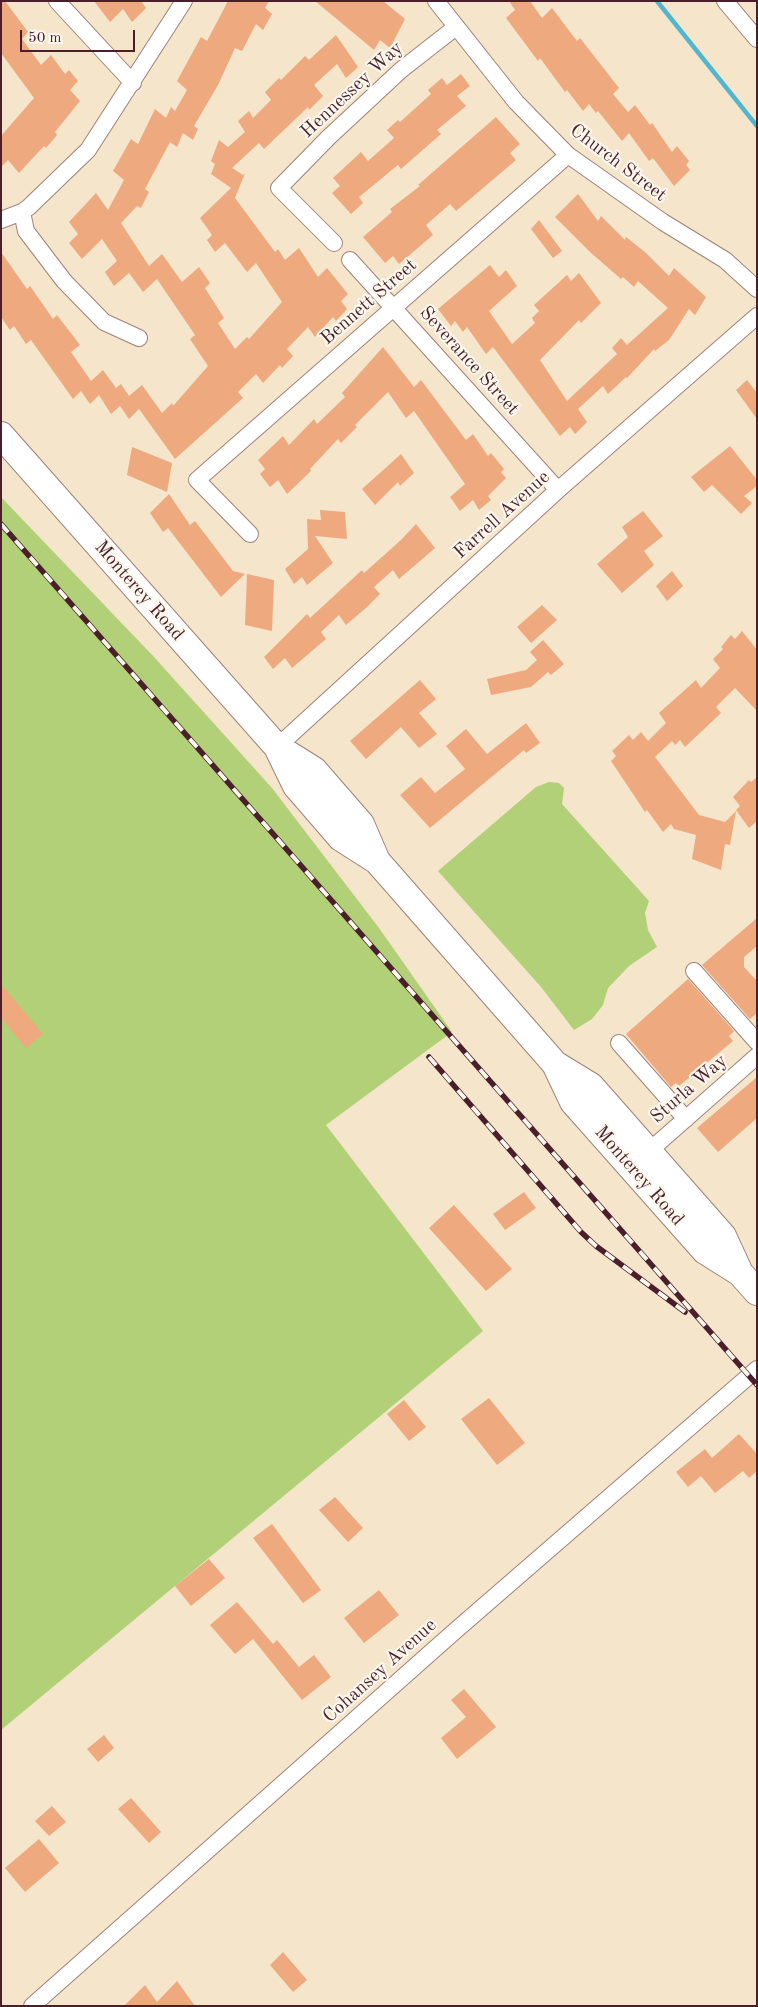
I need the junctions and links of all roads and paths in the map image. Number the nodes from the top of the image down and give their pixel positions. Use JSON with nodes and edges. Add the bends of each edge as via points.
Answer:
{"nodes":[{"id":1,"x":57,"y":1,"type":"edge"},
{"id":2,"x":184,"y":1,"type":"edge"},
{"id":3,"x":436,"y":1,"type":"edge"},
{"id":4,"x":725,"y":1,"type":"edge"},
{"id":5,"x":456,"y":27,"type":"junction"},
{"id":6,"x":757,"y":39,"type":"edge"},
{"id":7,"x":133,"y":83,"type":"junction"},
{"id":8,"x":568,"y":155,"type":"junction"},
{"id":9,"x":22,"y":212,"type":"junction"},
{"id":10,"x":1,"y":220,"type":"edge"},
{"id":11,"x":334,"y":243,"type":"dead end"},
{"id":12,"x":350,"y":260,"type":"dead end"},
{"id":13,"x":757,"y":289,"type":"edge"},
{"id":14,"x":393,"y":307,"type":"junction"},
{"id":15,"x":757,"y":316,"type":"edge"},
{"id":16,"x":139,"y":338,"type":"dead end"},
{"id":17,"x":1,"y":435,"type":"edge"},
{"id":18,"x":558,"y":490,"type":"junction"},
{"id":19,"x":250,"y":534,"type":"dead end"},
{"id":20,"x":277,"y":747,"type":"junction"},
{"id":21,"x":694,"y":971,"type":"dead end"},
{"id":22,"x":757,"y":1042,"type":"edge"},
{"id":23,"x":619,"y":1043,"type":"dead end"},
{"id":24,"x":757,"y":1056,"type":"edge"},
{"id":25,"x":555,"y":1064,"type":"junction"},
{"id":26,"x":686,"y":1119,"type":"junction"},
{"id":27,"x":648,"y":1152,"type":"junction"},
{"id":28,"x":748,"y":1282,"type":"edge"},
{"id":29,"x":757,"y":1369,"type":"edge"},
{"id":30,"x":37,"y":2004,"type":"edge"}],
"edges":[{"from":1,"to":7,"type":"street"},
{"from":2,"to":7,"type":"street"},
{"from":3,"to":5,"type":"street","name":"Church Street"},
{"from":4,"to":6,"type":"street"},
{"from":5,"to":8,"type":"street","name":"Church Street","via":[[516,102]]},
{"from":5,"to":11,"type":"street","name":"Hennessey Way","via":[[401,70],[279,188]]},
{"from":7,"to":9,"type":"street","via":[[88,150]]},
{"from":8,"to":13,"type":"street","name":"Church Street","via":[[663,222],[724,260]]},
{"from":8,"to":14,"type":"street","name":"Bennett Street"},
{"from":9,"to":10,"type":"street"},
{"from":9,"to":16,"type":"street","via":[[26,231],[64,281],[104,322]]},
{"from":12,"to":14,"type":"street","name":"Severance Street"},
{"from":14,"to":18,"type":"street","name":"Severance Street"},
{"from":14,"to":19,"type":"street","name":"Bennett Street","via":[[197,480]]},
{"from":15,"to":18,"type":"street","name":"Farrell Avenue"},
{"from":17,"to":20,"type":"main road","name":"Monterey Road"},
{"from":18,"to":20,"type":"street","name":"Farrell Avenue"},
{"from":20,"to":25,"type":"main road","name":"Monterey Road","via":[[296,786],[341,838],[377,861]]},
{"from":21,"to":22,"type":"street"},
{"from":23,"to":26,"type":"street"},
{"from":24,"to":26,"type":"street","name":"Sturla Way"},
{"from":25,"to":27,"type":"main road","name":"Monterey Road","via":[[591,1086]]},
{"from":25,"to":28,"type":"main road","name":"Monterey Road","via":[[573,1102],[681,1225],[705,1252]]},
{"from":26,"to":27,"type":"street","name":"Sturla Way"},
{"from":27,"to":28,"type":"main road","name":"Monterey Road","via":[[723,1236]]},
{"from":29,"to":30,"type":"street","name":"Cohansey Avenue","via":[[455,1631]]}]}
